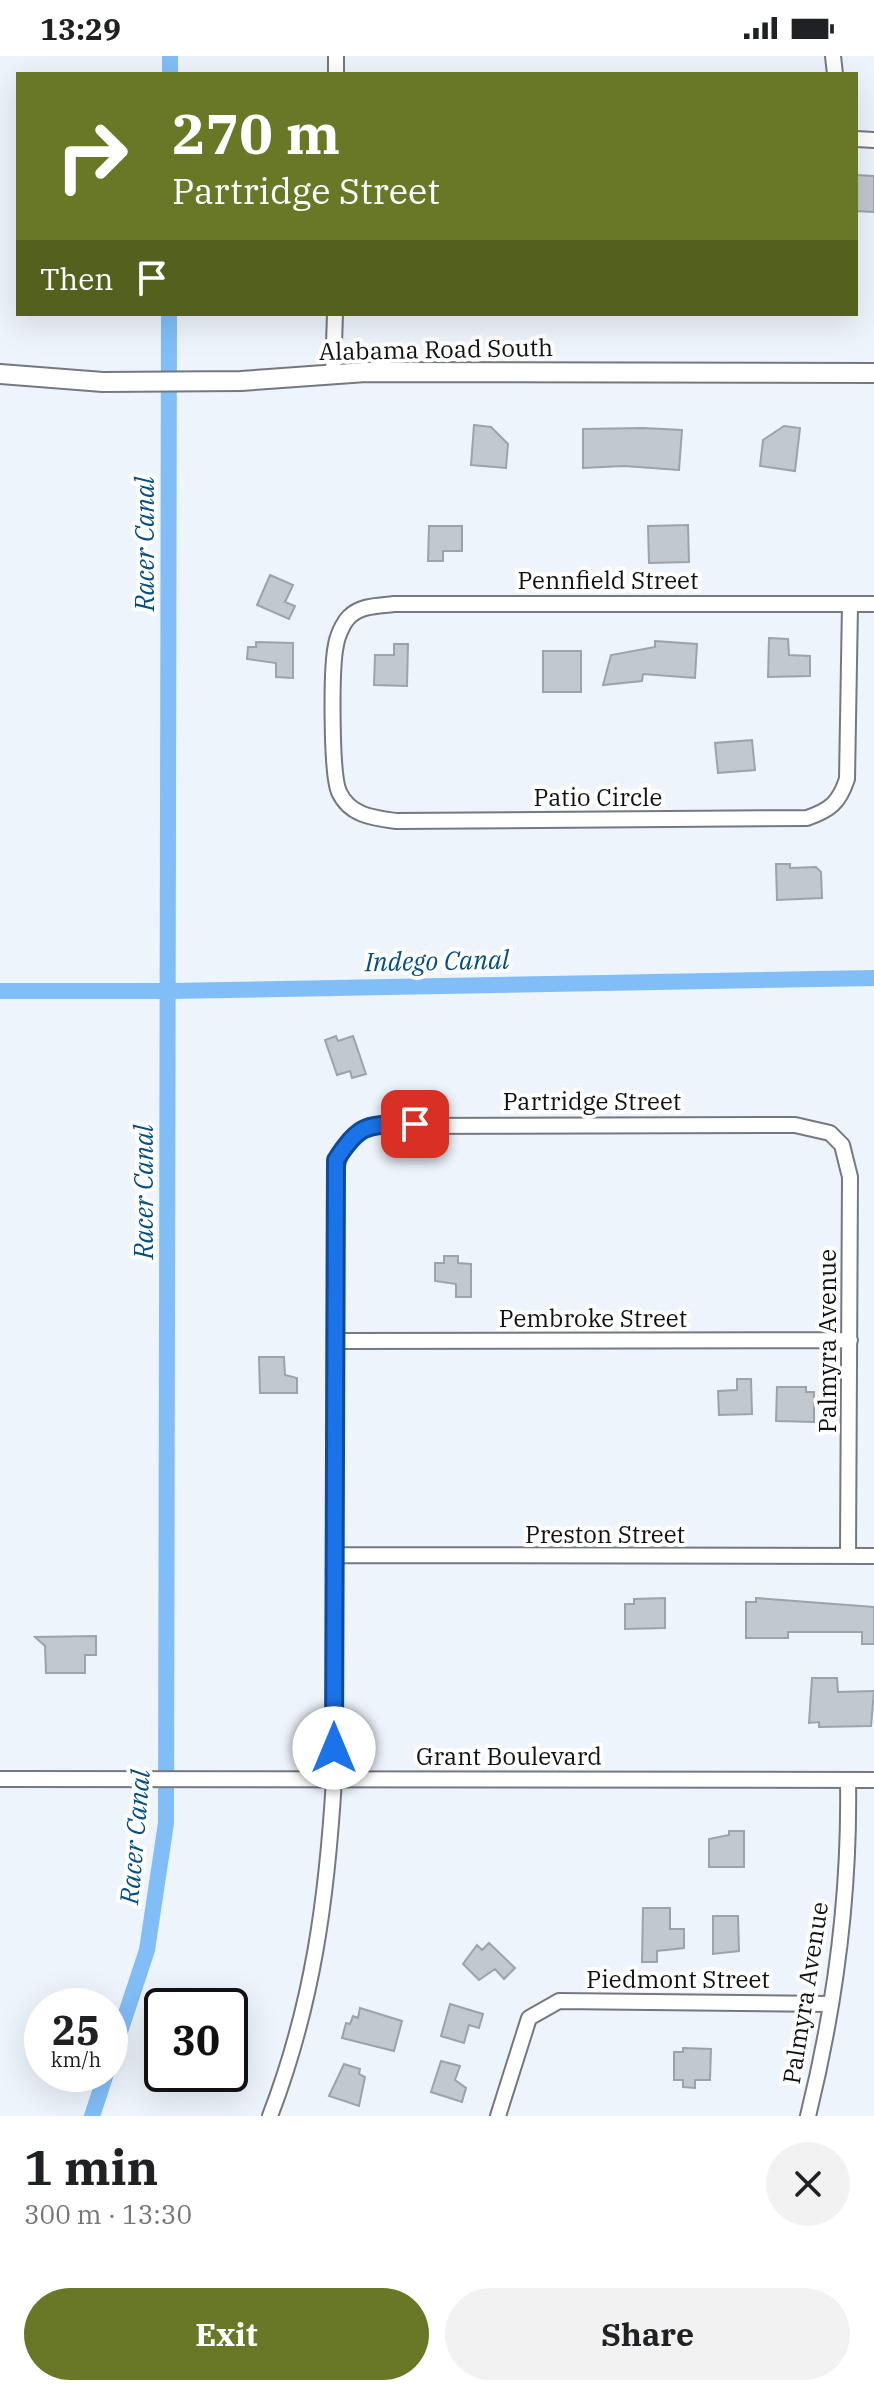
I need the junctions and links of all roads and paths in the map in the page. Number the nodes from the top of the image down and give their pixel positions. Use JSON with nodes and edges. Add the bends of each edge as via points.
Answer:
{"nodes":[{"id":1,"x":335,"y":316,"type":"edge"},
{"id":2,"x":874,"y":373,"type":"edge"},
{"id":3,"x":0,"y":374,"type":"edge"},
{"id":4,"x":333,"y":374,"type":"junction"},
{"id":5,"x":874,"y":604,"type":"edge"},
{"id":6,"x":850,"y":605,"type":"junction"},
{"id":7,"x":346,"y":619,"type":"joint"},
{"id":8,"x":830,"y":1133,"type":"joint"},
{"id":9,"x":850,"y":1340,"type":"junction"},
{"id":10,"x":335,"y":1341,"type":"junction"},
{"id":11,"x":335,"y":1555,"type":"junction"},
{"id":12,"x":848,"y":1556,"type":"junction"},
{"id":13,"x":874,"y":1556,"type":"edge"},
{"id":14,"x":0,"y":1779,"type":"edge"},
{"id":15,"x":334,"y":1779,"type":"junction"},
{"id":16,"x":848,"y":1780,"type":"junction"},
{"id":17,"x":874,"y":1780,"type":"edge"},
{"id":18,"x":830,"y":2004,"type":"junction"},
{"id":19,"x":270,"y":2116,"type":"edge"},
{"id":20,"x":498,"y":2116,"type":"edge"},
{"id":21,"x":808,"y":2116,"type":"edge"}],
"edges":[{"from":1,"to":4,"type":"street"},
{"from":2,"to":4,"type":"street","name":"Alabama Road South"},
{"from":3,"to":4,"type":"street","name":"Alabama Road South","via":[[135,382]]},
{"from":5,"to":6,"type":"street","name":"Pennfield Street"},
{"from":6,"to":7,"type":"street","name":"Pennfield Street","via":[[394,604],[359,609]]},
{"from":6,"to":7,"type":"street","name":"Patio Circle","via":[[847,779],[841,798],[829,810],[807,818],[772,820],[406,821],[355,811],[339,792],[336,775],[335,654]]},
{"from":8,"to":9,"type":"street","name":"Palmyra Avenue","via":[[842,1145],[850,1177]]},
{"from":8,"to":10,"type":"street","name":"Partridge Street","via":[[776,1124],[415,1124],[370,1126],[353,1133],[336,1160]]},
{"from":9,"to":10,"type":"street","name":"Pembroke Street"},
{"from":9,"to":12,"type":"street","name":"Palmyra Avenue"},
{"from":10,"to":11,"type":"street"},
{"from":11,"to":12,"type":"street","name":"Preston Street"},
{"from":11,"to":15,"type":"street"},
{"from":12,"to":13,"type":"street","name":"Preston Street"},
{"from":14,"to":15,"type":"street","name":"Grant Boulevard"},
{"from":15,"to":16,"type":"street","name":"Grant Boulevard"},
{"from":15,"to":19,"type":"street","via":[[319,1943],[301,2023]]},
{"from":16,"to":17,"type":"street","name":"Grant Boulevard"},
{"from":16,"to":18,"type":"street","name":"Palmyra Avenue","via":[[846,1861]]},
{"from":18,"to":20,"type":"street","name":"Piedmont Street","via":[[559,2001],[529,2018]]},
{"from":18,"to":21,"type":"street","name":"Palmyra Avenue"}]}
